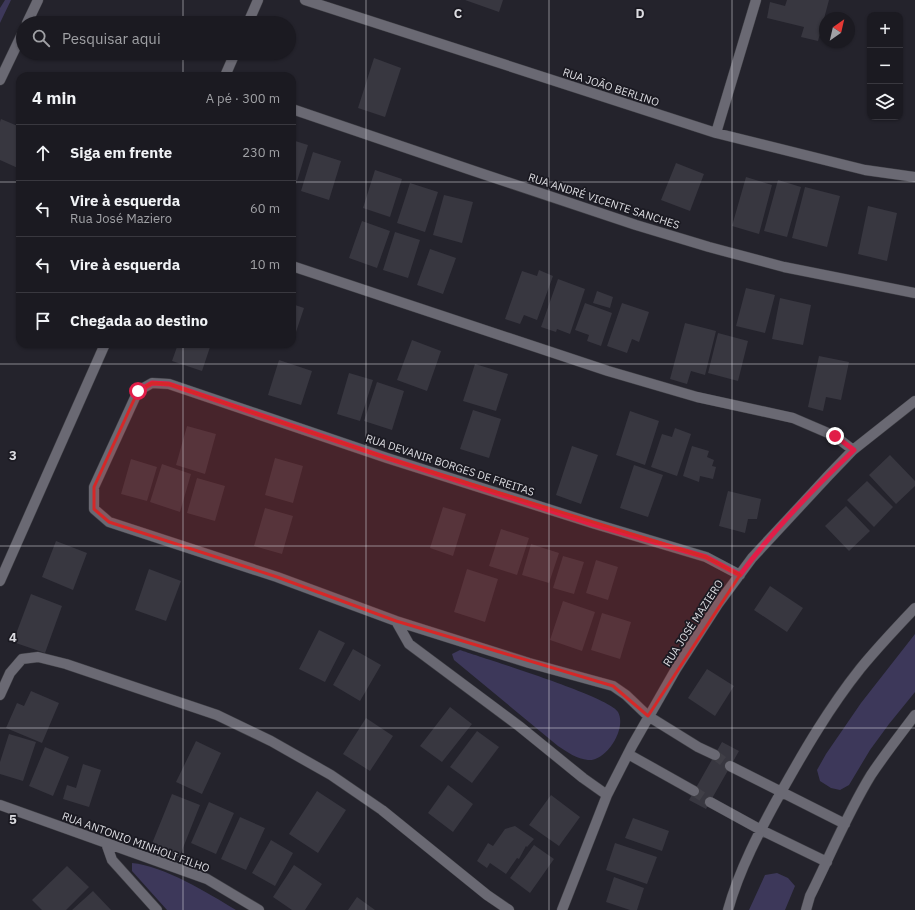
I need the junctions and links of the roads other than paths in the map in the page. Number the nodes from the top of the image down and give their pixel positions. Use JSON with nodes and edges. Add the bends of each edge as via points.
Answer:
{"nodes":[{"id":1,"x":38,"y":0,"type":"edge"},
{"id":2,"x":258,"y":0,"type":"edge"},
{"id":3,"x":305,"y":0,"type":"edge"},
{"id":4,"x":756,"y":0,"type":"edge"},
{"id":5,"x":30,"y":16,"type":"edge"},
{"id":6,"x":251,"y":16,"type":"edge"},
{"id":7,"x":16,"y":47,"type":"edge"},
{"id":8,"x":232,"y":60,"type":"edge"},
{"id":9,"x":227,"y":72,"type":"edge"},
{"id":10,"x":0,"y":80,"type":"edge"},
{"id":11,"x":296,"y":110,"type":"edge"},
{"id":12,"x":716,"y":134,"type":"junction"},
{"id":13,"x":915,"y":177,"type":"edge"},
{"id":14,"x":296,"y":267,"type":"edge"},
{"id":15,"x":915,"y":293,"type":"edge"},
{"id":16,"x":103,"y":348,"type":"edge"},
{"id":17,"x":915,"y":401,"type":"edge"},
{"id":18,"x":854,"y":450,"type":"junction"},
{"id":19,"x":740,"y":575,"type":"junction"},
{"id":20,"x":0,"y":581,"type":"edge"},
{"id":21,"x":915,"y":608,"type":"edge"},
{"id":22,"x":396,"y":621,"type":"junction"},
{"id":23,"x":0,"y":695,"type":"edge"},
{"id":24,"x":915,"y":715,"type":"edge"},
{"id":25,"x":648,"y":716,"type":"junction"},
{"id":26,"x":628,"y":754,"type":"junction"},
{"id":27,"x":715,"y":755,"type":"tunnel mouth"},
{"id":28,"x":730,"y":766,"type":"tunnel mouth"},
{"id":29,"x":694,"y":790,"type":"tunnel mouth"},
{"id":30,"x":781,"y":792,"type":"junction"},
{"id":31,"x":607,"y":795,"type":"junction"},
{"id":32,"x":710,"y":802,"type":"tunnel mouth"},
{"id":33,"x":0,"y":806,"type":"edge"},
{"id":34,"x":845,"y":824,"type":"junction"},
{"id":35,"x":761,"y":830,"type":"junction"},
{"id":36,"x":106,"y":843,"type":"junction"},
{"id":37,"x":827,"y":862,"type":"junction"},
{"id":38,"x":157,"y":910,"type":"edge"},
{"id":39,"x":260,"y":910,"type":"edge"},
{"id":40,"x":509,"y":910,"type":"edge"},
{"id":41,"x":562,"y":910,"type":"edge"},
{"id":42,"x":728,"y":910,"type":"edge"},
{"id":43,"x":806,"y":910,"type":"edge"}],
"edges":[{"from":1,"to":5,"type":"street"},
{"from":2,"to":6,"type":"street"},
{"from":3,"to":12,"type":"street","name":"RUA JOÃO BERLINO"},
{"from":4,"to":12,"type":"street"},
{"from":7,"to":10,"type":"street"},
{"from":8,"to":9,"type":"street"},
{"from":11,"to":15,"type":"street","name":"RUA ANDRÉ VICENTE SANCHES","via":[[709,247],[784,267]]},
{"from":12,"to":13,"type":"street","name":"RUA JOÃO BERLINO","via":[[865,170]]},
{"from":14,"to":18,"type":"street","via":[[608,371],[696,397],[793,418],[835,436]]},
{"from":16,"to":20,"type":"street"},
{"from":17,"to":18,"type":"street","name":"RUA JOSÉ MAZIERO"},
{"from":18,"to":19,"type":"street","name":"RUA JOSÉ MAZIERO","via":[[789,516]]},
{"from":19,"to":22,"type":"street","name":"RUA DEVANIR BORGES DE FREITAS","via":[[706,557],[592,524],[387,458],[169,384],[152,383],[138,391],[94,487],[94,509],[109,522],[270,575]]},
{"from":19,"to":25,"type":"street","name":"RUA JOSÉ MAZIERO","via":[[684,656]]},
{"from":21,"to":30,"type":"street","via":[[860,670],[831,708]]},
{"from":22,"to":25,"type":"street","via":[[528,663],[613,686],[626,694]]},
{"from":22,"to":31,"type":"street","via":[[409,644]]},
{"from":23,"to":40,"type":"street","via":[[10,673],[22,659],[38,657],[217,715],[272,741],[331,775],[382,810],[486,895]]},
{"from":24,"to":34,"type":"street","via":[[871,776]]},
{"from":25,"to":26,"type":"street","name":"RUA JOSÉ MAZIERO"},
{"from":25,"to":27,"type":"street"},
{"from":26,"to":29,"type":"street"},
{"from":26,"to":31,"type":"street","name":"RUA JOSÉ MAZIERO"},
{"from":28,"to":30,"type":"street"},
{"from":30,"to":34,"type":"street"},
{"from":30,"to":35,"type":"street"},
{"from":31,"to":41,"type":"street","name":"RUA JOSÉ MAZIERO"},
{"from":32,"to":35,"type":"street"},
{"from":33,"to":36,"type":"street","name":"RUA ANTONIO MINHOLI FILHO"},
{"from":34,"to":37,"type":"street"},
{"from":35,"to":37,"type":"street"},
{"from":35,"to":42,"type":"street"},
{"from":36,"to":38,"type":"street","via":[[112,860]]},
{"from":36,"to":39,"type":"street","name":"RUA ANTONIO MINHOLI FILHO","via":[[208,880]]},
{"from":37,"to":43,"type":"street"}]}
